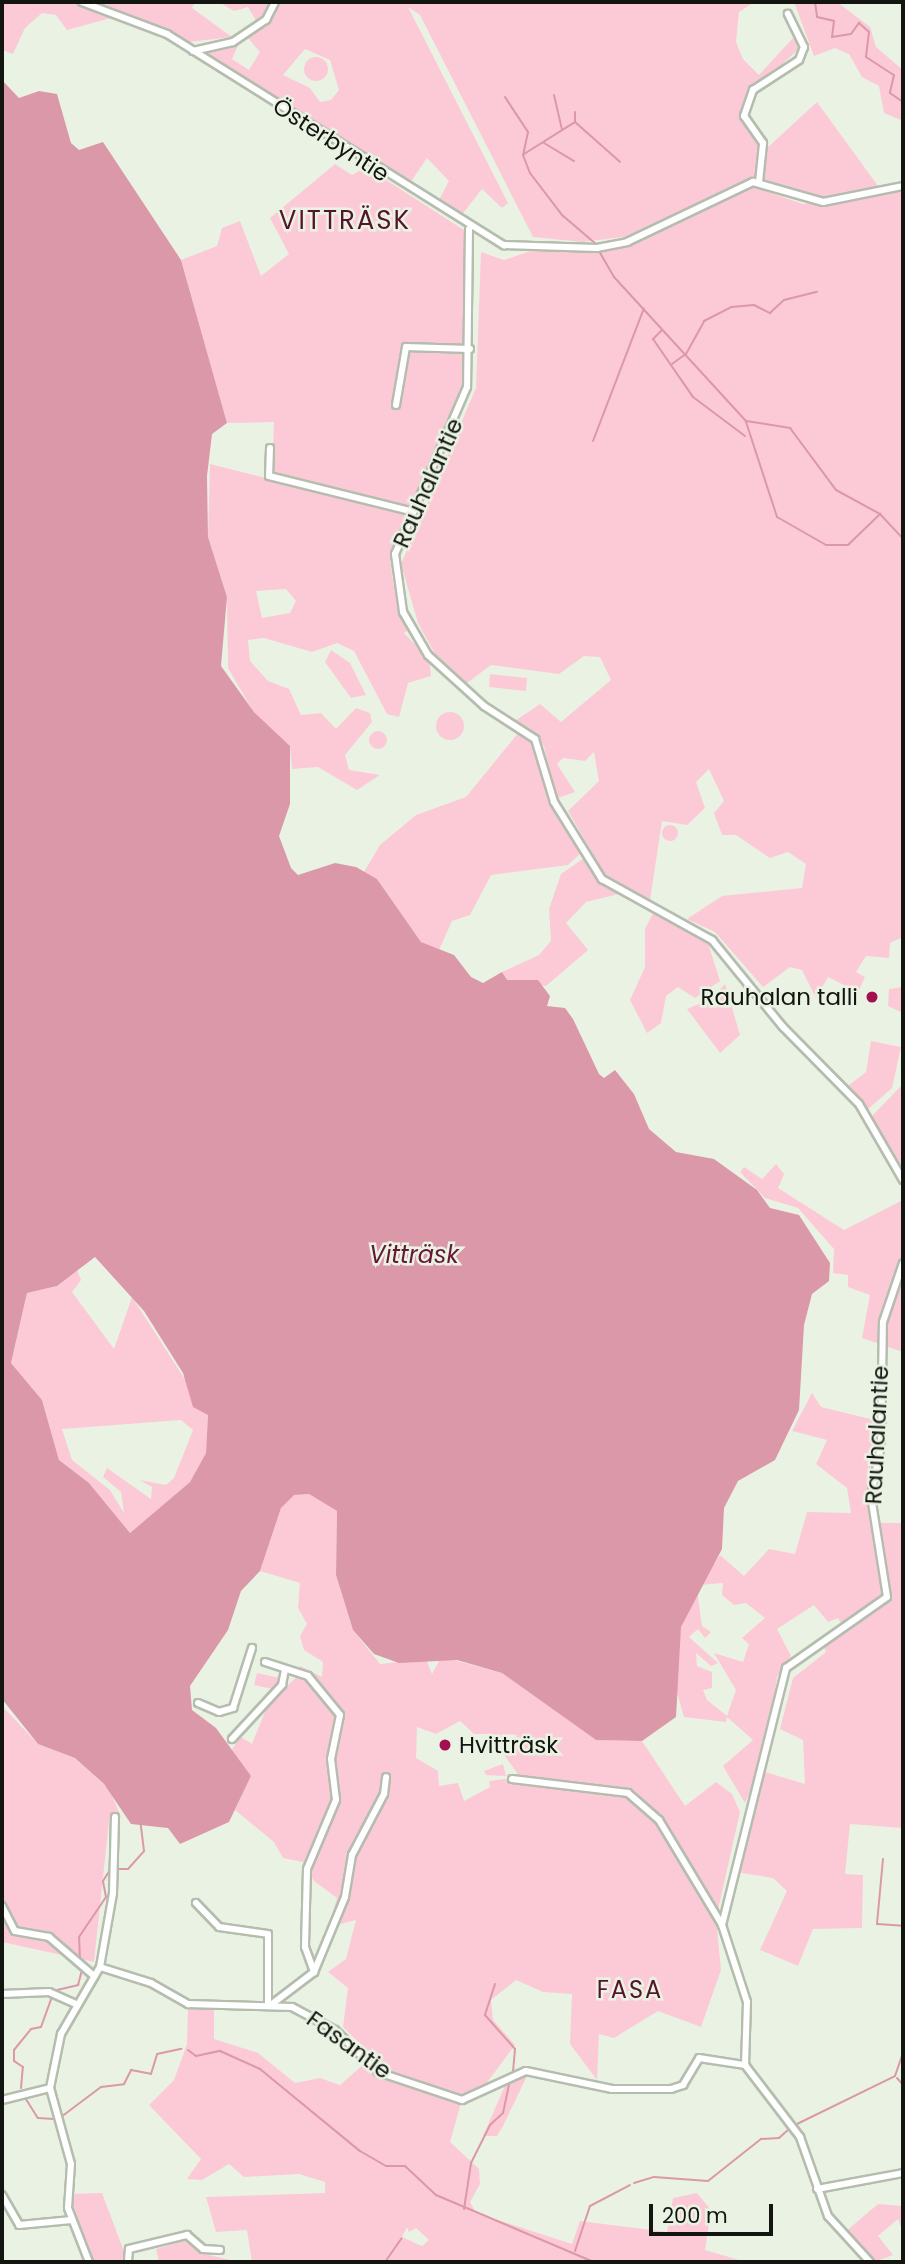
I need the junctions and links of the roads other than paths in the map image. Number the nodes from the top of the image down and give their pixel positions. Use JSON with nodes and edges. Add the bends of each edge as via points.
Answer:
{"nodes":[{"id":1,"x":82,"y":2,"type":"edge"},
{"id":2,"x":275,"y":2,"type":"edge"},
{"id":3,"x":788,"y":14,"type":"dead end"},
{"id":4,"x":193,"y":51,"type":"junction"},
{"id":5,"x":759,"y":182,"type":"junction"},
{"id":6,"x":903,"y":186,"type":"edge"},
{"id":7,"x":469,"y":229,"type":"junction"},
{"id":8,"x":484,"y":238,"type":"junction"},
{"id":9,"x":470,"y":246,"type":"junction"},
{"id":10,"x":470,"y":349,"type":"junction"},
{"id":11,"x":396,"y":405,"type":"dead end"},
{"id":12,"x":270,"y":448,"type":"dead end"},
{"id":13,"x":415,"y":512,"type":"junction"},
{"id":14,"x":903,"y":1180,"type":"edge"},
{"id":15,"x":903,"y":1262,"type":"edge"},
{"id":16,"x":252,"y":1648,"type":"dead end"},
{"id":17,"x":265,"y":1662,"type":"dead end"},
{"id":18,"x":285,"y":1671,"type":"junction"},
{"id":19,"x":198,"y":1703,"type":"dead end"},
{"id":20,"x":232,"y":1739,"type":"dead end"},
{"id":21,"x":386,"y":1777,"type":"dead end"},
{"id":22,"x":512,"y":1779,"type":"dead end"},
{"id":23,"x":115,"y":1817,"type":"dead end"},
{"id":24,"x":196,"y":1903,"type":"dead end"},
{"id":25,"x":2,"y":1906,"type":"edge"},
{"id":26,"x":722,"y":1925,"type":"junction"},
{"id":27,"x":100,"y":1967,"type":"junction"},
{"id":28,"x":314,"y":1972,"type":"junction"},
{"id":29,"x":94,"y":1976,"type":"junction"},
{"id":30,"x":291,"y":1993,"type":"junction"},
{"id":31,"x":2,"y":1994,"type":"edge"},
{"id":32,"x":76,"y":2004,"type":"junction"},
{"id":33,"x":270,"y":2004,"type":"junction"},
{"id":34,"x":292,"y":2007,"type":"junction"},
{"id":35,"x":745,"y":2065,"type":"junction"},
{"id":36,"x":50,"y":2088,"type":"junction"},
{"id":37,"x":2,"y":2100,"type":"edge"},
{"id":38,"x":903,"y":2174,"type":"edge"},
{"id":39,"x":817,"y":2189,"type":"junction"},
{"id":40,"x":2,"y":2195,"type":"edge"},
{"id":41,"x":72,"y":2220,"type":"junction"},
{"id":42,"x":220,"y":2250,"type":"dead end"},
{"id":43,"x":89,"y":2262,"type":"edge"},
{"id":44,"x":128,"y":2262,"type":"edge"},
{"id":45,"x":870,"y":2262,"type":"edge"}],
"edges":[{"from":1,"to":4,"type":"street","name":"Österbyntie","via":[[156,27]]},
{"from":2,"to":4,"type":"street","via":[[266,20],[233,42]]},
{"from":3,"to":5,"type":"street","via":[[804,47],[799,60],[753,90],[744,117],[763,143]]},
{"from":4,"to":7,"type":"street","name":"Österbyntie"},
{"from":5,"to":6,"type":"street","via":[[823,202]]},
{"from":5,"to":8,"type":"street","name":"Österbyntie","via":[[610,246],[504,245]]},
{"from":7,"to":8,"type":"street","name":"Österbyntie"},
{"from":7,"to":9,"type":"street","name":"Rauhalantie"},
{"from":8,"to":9,"type":"street"},
{"from":9,"to":10,"type":"street","name":"Rauhalantie"},
{"from":10,"to":11,"type":"street","via":[[406,347]]},
{"from":10,"to":13,"type":"street","name":"Rauhalantie","via":[[461,409]]},
{"from":12,"to":13,"type":"street","via":[[269,476]]},
{"from":13,"to":14,"type":"street","name":"Rauhalantie","via":[[395,554],[394,575],[403,612],[423,649],[484,706],[535,738],[554,802],[597,873],[712,940],[783,1027],[866,1114]]},
{"from":15,"to":26,"type":"street","name":"Rauhalantie","via":[[880,1342],[883,1412],[871,1496],[887,1597],[786,1668]]},
{"from":16,"to":19,"type":"street","via":[[233,1708],[219,1712]]},
{"from":17,"to":18,"type":"street"},
{"from":18,"to":20,"type":"street","via":[[282,1685]]},
{"from":18,"to":28,"type":"street","via":[[317,1683],[340,1715],[331,1759],[336,1800],[307,1869],[305,1947]]},
{"from":21,"to":28,"type":"street","via":[[384,1794],[352,1855],[345,1896]]},
{"from":22,"to":26,"type":"street","via":[[631,1794],[659,1820]]},
{"from":23,"to":27,"type":"street","via":[[113,1893]]},
{"from":24,"to":33,"type":"street","via":[[219,1927],[268,1934]]},
{"from":25,"to":29,"type":"street","via":[[15,1931],[49,1937]]},
{"from":26,"to":35,"type":"street","via":[[747,2003]]},
{"from":27,"to":29,"type":"street"},
{"from":27,"to":33,"type":"street","name":"Fasantie","via":[[142,1979],[188,2004]]},
{"from":28,"to":30,"type":"street"},
{"from":29,"to":32,"type":"street"},
{"from":30,"to":33,"type":"street"},
{"from":30,"to":34,"type":"street"},
{"from":31,"to":32,"type":"street","via":[[49,1992]]},
{"from":32,"to":36,"type":"street","via":[[61,2034]]},
{"from":33,"to":34,"type":"street","name":"Fasantie"},
{"from":34,"to":35,"type":"street","name":"Fasantie","via":[[335,2030],[378,2072],[462,2100],[526,2071],[612,2089],[671,2088],[683,2085],[699,2058]]},
{"from":35,"to":39,"type":"street","via":[[788,2116]]},
{"from":36,"to":37,"type":"street"},
{"from":36,"to":41,"type":"street","via":[[71,2164]]},
{"from":38,"to":39,"type":"street"},
{"from":39,"to":45,"type":"street","via":[[832,2222]]},
{"from":40,"to":41,"type":"street","via":[[19,2225]]},
{"from":41,"to":43,"type":"street"},
{"from":42,"to":44,"type":"street","via":[[203,2249],[187,2235],[129,2249]]}]}
